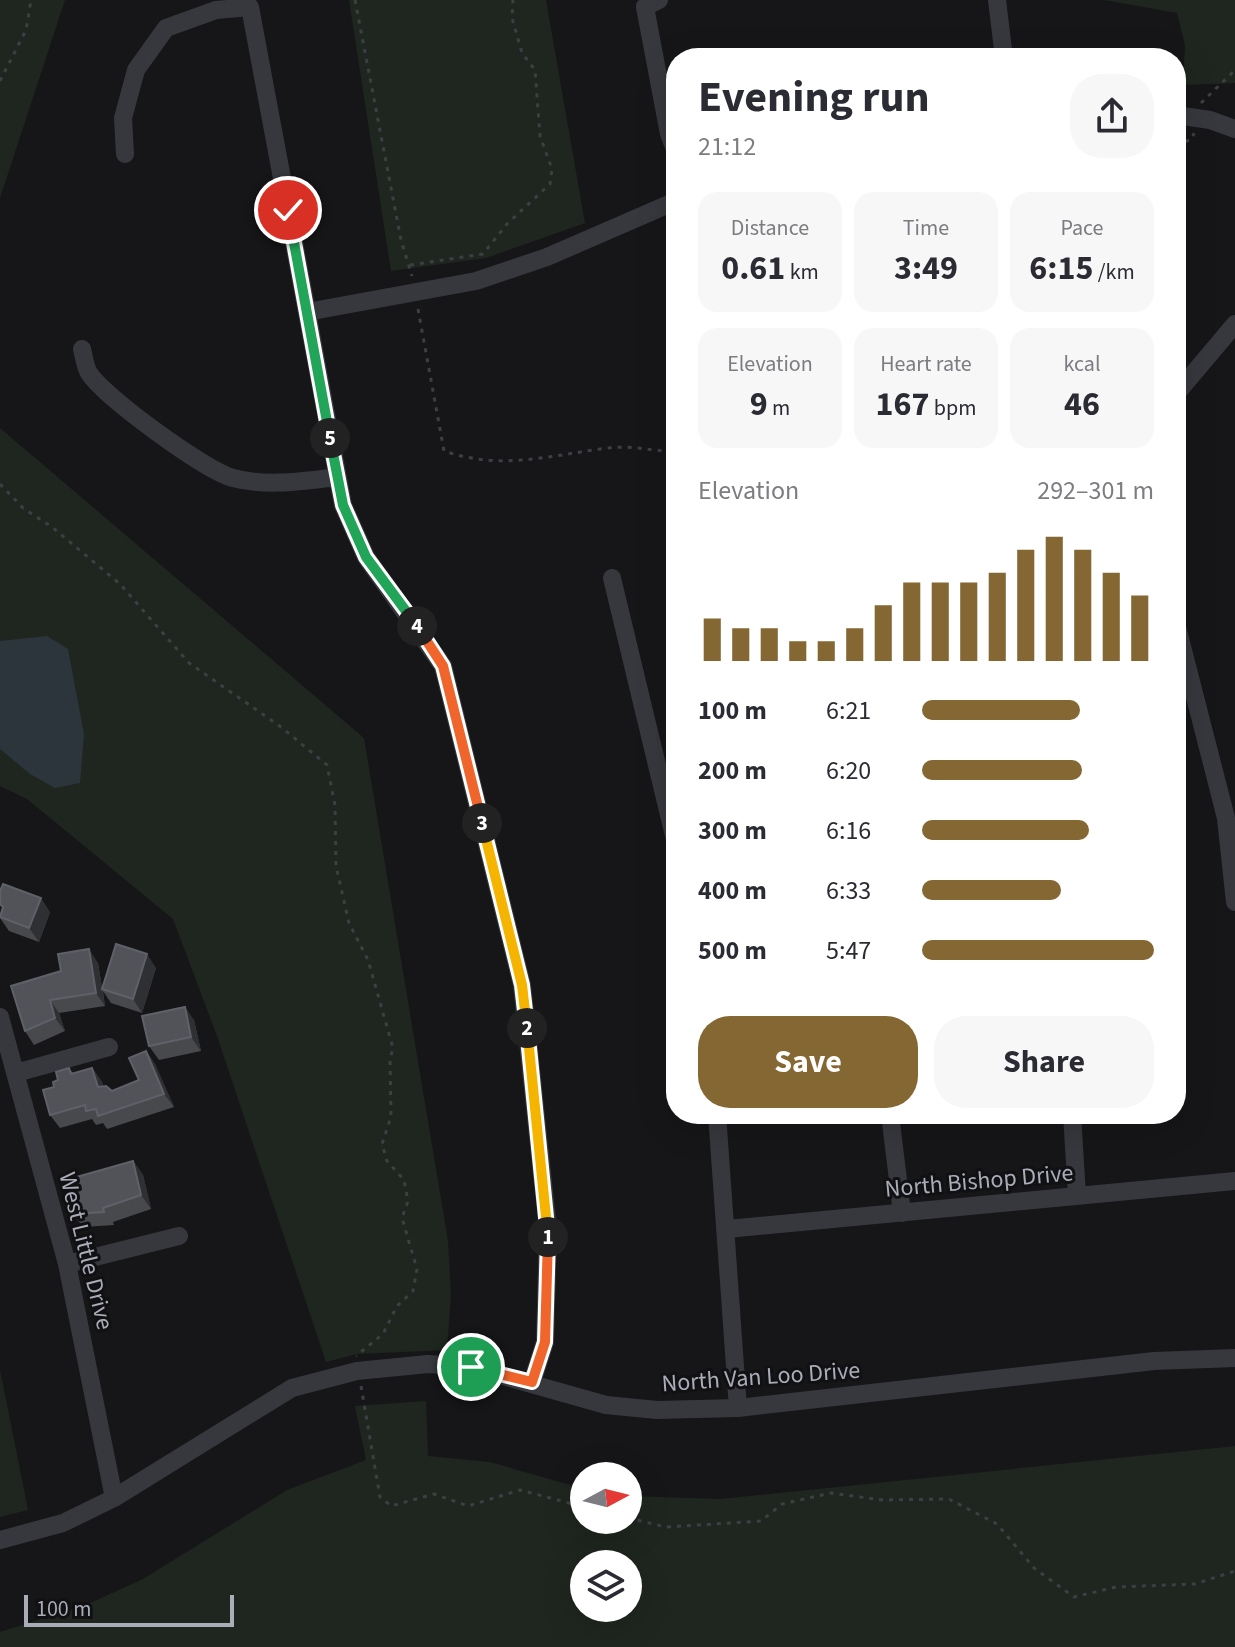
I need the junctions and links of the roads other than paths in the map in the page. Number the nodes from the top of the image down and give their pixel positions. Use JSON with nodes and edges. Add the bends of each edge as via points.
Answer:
{"nodes":[{"id":1,"x":997,"y":0,"type":"edge"},
{"id":2,"x":652,"y":3,"type":"edge"},
{"id":3,"x":1003,"y":48,"type":"edge"},
{"id":4,"x":666,"y":111,"type":"edge"},
{"id":5,"x":1186,"y":116,"type":"edge"},
{"id":6,"x":1235,"y":129,"type":"edge"},
{"id":7,"x":125,"y":154,"type":"dead end"},
{"id":8,"x":666,"y":205,"type":"edge"},
{"id":9,"x":307,"y":312,"type":"junction"},
{"id":10,"x":1235,"y":326,"type":"edge"},
{"id":11,"x":82,"y":349,"type":"dead end"},
{"id":12,"x":1186,"y":382,"type":"edge"},
{"id":13,"x":337,"y":477,"type":"junction"},
{"id":14,"x":612,"y":578,"type":"dead end"},
{"id":15,"x":1186,"y":662,"type":"edge"},
{"id":16,"x":666,"y":802,"type":"edge"},
{"id":17,"x":1235,"y":902,"type":"edge"},
{"id":18,"x":0,"y":1017,"type":"edge"},
{"id":19,"x":109,"y":1047,"type":"dead end"},
{"id":20,"x":16,"y":1073,"type":"junction"},
{"id":21,"x":718,"y":1124,"type":"edge"},
{"id":22,"x":891,"y":1124,"type":"edge"},
{"id":23,"x":1073,"y":1124,"type":"edge"},
{"id":24,"x":1235,"y":1181,"type":"edge"},
{"id":25,"x":1077,"y":1196,"type":"junction"},
{"id":26,"x":902,"y":1213,"type":"junction"},
{"id":27,"x":727,"y":1229,"type":"junction"},
{"id":28,"x":179,"y":1236,"type":"dead end"},
{"id":29,"x":67,"y":1264,"type":"junction"},
{"id":30,"x":1235,"y":1358,"type":"edge"},
{"id":31,"x":532,"y":1382,"type":"junction"},
{"id":32,"x":738,"y":1408,"type":"junction"},
{"id":33,"x":114,"y":1498,"type":"junction"},
{"id":34,"x":0,"y":1540,"type":"edge"}],
"edges":[{"from":1,"to":3,"type":"street"},
{"from":2,"to":4,"type":"street"},
{"from":5,"to":6,"type":"street"},
{"from":7,"to":9,"type":"street","via":[[123,118],[136,70],[166,28],[216,10],[250,7]]},
{"from":8,"to":9,"type":"street","via":[[476,281]]},
{"from":9,"to":13,"type":"street"},
{"from":10,"to":12,"type":"street"},
{"from":11,"to":13,"type":"street","via":[[89,373],[207,466],[231,478],[274,484]]},
{"from":13,"to":31,"type":"street","via":[[366,557],[443,666],[522,985],[548,1230],[545,1342]]},
{"from":14,"to":16,"type":"street"},
{"from":15,"to":17,"type":"street","via":[[1226,818]]},
{"from":18,"to":20,"type":"street","name":"West Little Drive"},
{"from":19,"to":20,"type":"street"},
{"from":20,"to":29,"type":"street","name":"West Little Drive"},
{"from":21,"to":27,"type":"street"},
{"from":22,"to":26,"type":"street"},
{"from":23,"to":25,"type":"street"},
{"from":24,"to":25,"type":"street","name":"North Bishop Drive"},
{"from":25,"to":26,"type":"street","name":"North Bishop Drive"},
{"from":26,"to":27,"type":"street","name":"North Bishop Drive"},
{"from":27,"to":32,"type":"street"},
{"from":28,"to":29,"type":"street"},
{"from":29,"to":33,"type":"street","name":"West Little Drive"},
{"from":30,"to":32,"type":"street","name":"North Van Loo Drive","via":[[1154,1361]]},
{"from":31,"to":32,"type":"street","name":"North Van Loo Drive","via":[[606,1405]]},
{"from":31,"to":33,"type":"street","name":"North Van Loo Drive","via":[[471,1367],[428,1364],[357,1371],[292,1388]]},
{"from":33,"to":34,"type":"street","name":"North Van Loo Drive","via":[[63,1523]]}]}
